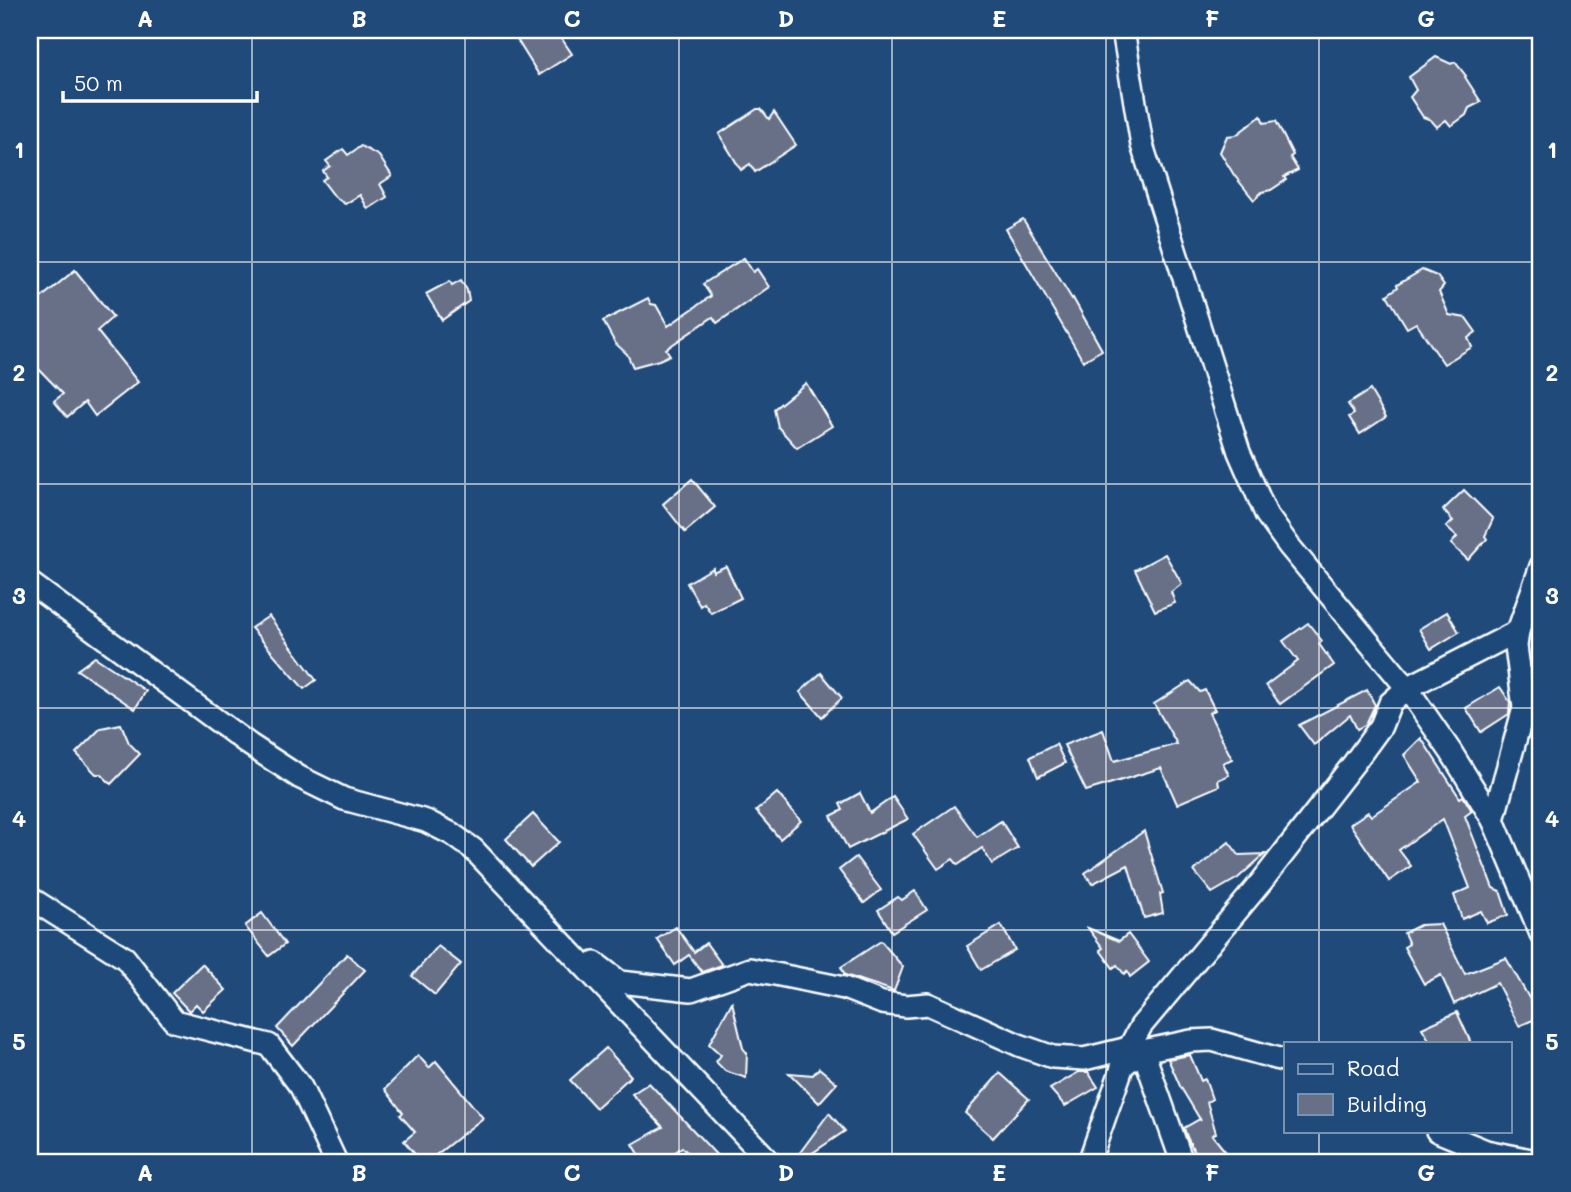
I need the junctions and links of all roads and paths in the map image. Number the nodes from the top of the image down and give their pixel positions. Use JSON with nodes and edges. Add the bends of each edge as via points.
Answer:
{"nodes":[{"id":1,"x":1123,"y":30,"type":"edge"},
{"id":2,"x":1541,"y":566,"type":"edge"},
{"id":3,"x":30,"y":583,"type":"edge"},
{"id":4,"x":1518,"y":631,"type":"junction"},
{"id":5,"x":1407,"y":688,"type":"junction"},
{"id":6,"x":1493,"y":820,"type":"junction"},
{"id":7,"x":30,"y":898,"type":"edge"},
{"id":8,"x":543,"y":924,"type":"junction"},
{"id":9,"x":1541,"y":934,"type":"edge"},
{"id":10,"x":1131,"y":1055,"type":"junction"},
{"id":11,"x":1284,"y":1060,"type":"edge"},
{"id":12,"x":1439,"y":1132,"type":"edge"},
{"id":13,"x":770,"y":1161,"type":"edge"},
{"id":14,"x":336,"y":1162,"type":"edge"},
{"id":15,"x":1089,"y":1162,"type":"edge"},
{"id":16,"x":1182,"y":1162,"type":"edge"},
{"id":17,"x":1541,"y":1162,"type":"edge"}],
"edges":[{"from":1,"to":5,"type":"street","via":[[1142,145],[1238,452],[1266,514],[1289,547]]},
{"from":2,"to":4,"type":"street"},
{"from":3,"to":8,"type":"street","via":[[299,777],[344,799],[426,821],[452,834],[473,849]]},
{"from":4,"to":5,"type":"street"},
{"from":4,"to":6,"type":"street","via":[[1524,708]]},
{"from":5,"to":6,"type":"street"},
{"from":5,"to":10,"type":"street","via":[[1390,703],[1381,726],[1338,785],[1141,1027]]},
{"from":6,"to":9,"type":"street"},
{"from":7,"to":14,"type":"street","via":[[125,958],[174,1021],[269,1045],[301,1087]]},
{"from":8,"to":10,"type":"street","via":[[620,982],[691,990],[750,969],[844,988],[882,1003],[928,1004],[1053,1057]]},
{"from":8,"to":13,"type":"street"},
{"from":10,"to":11,"type":"street","via":[[1212,1040]]},
{"from":10,"to":15,"type":"street"},
{"from":10,"to":16,"type":"street"},
{"from":12,"to":17,"type":"street","via":[[1486,1151]]}]}
